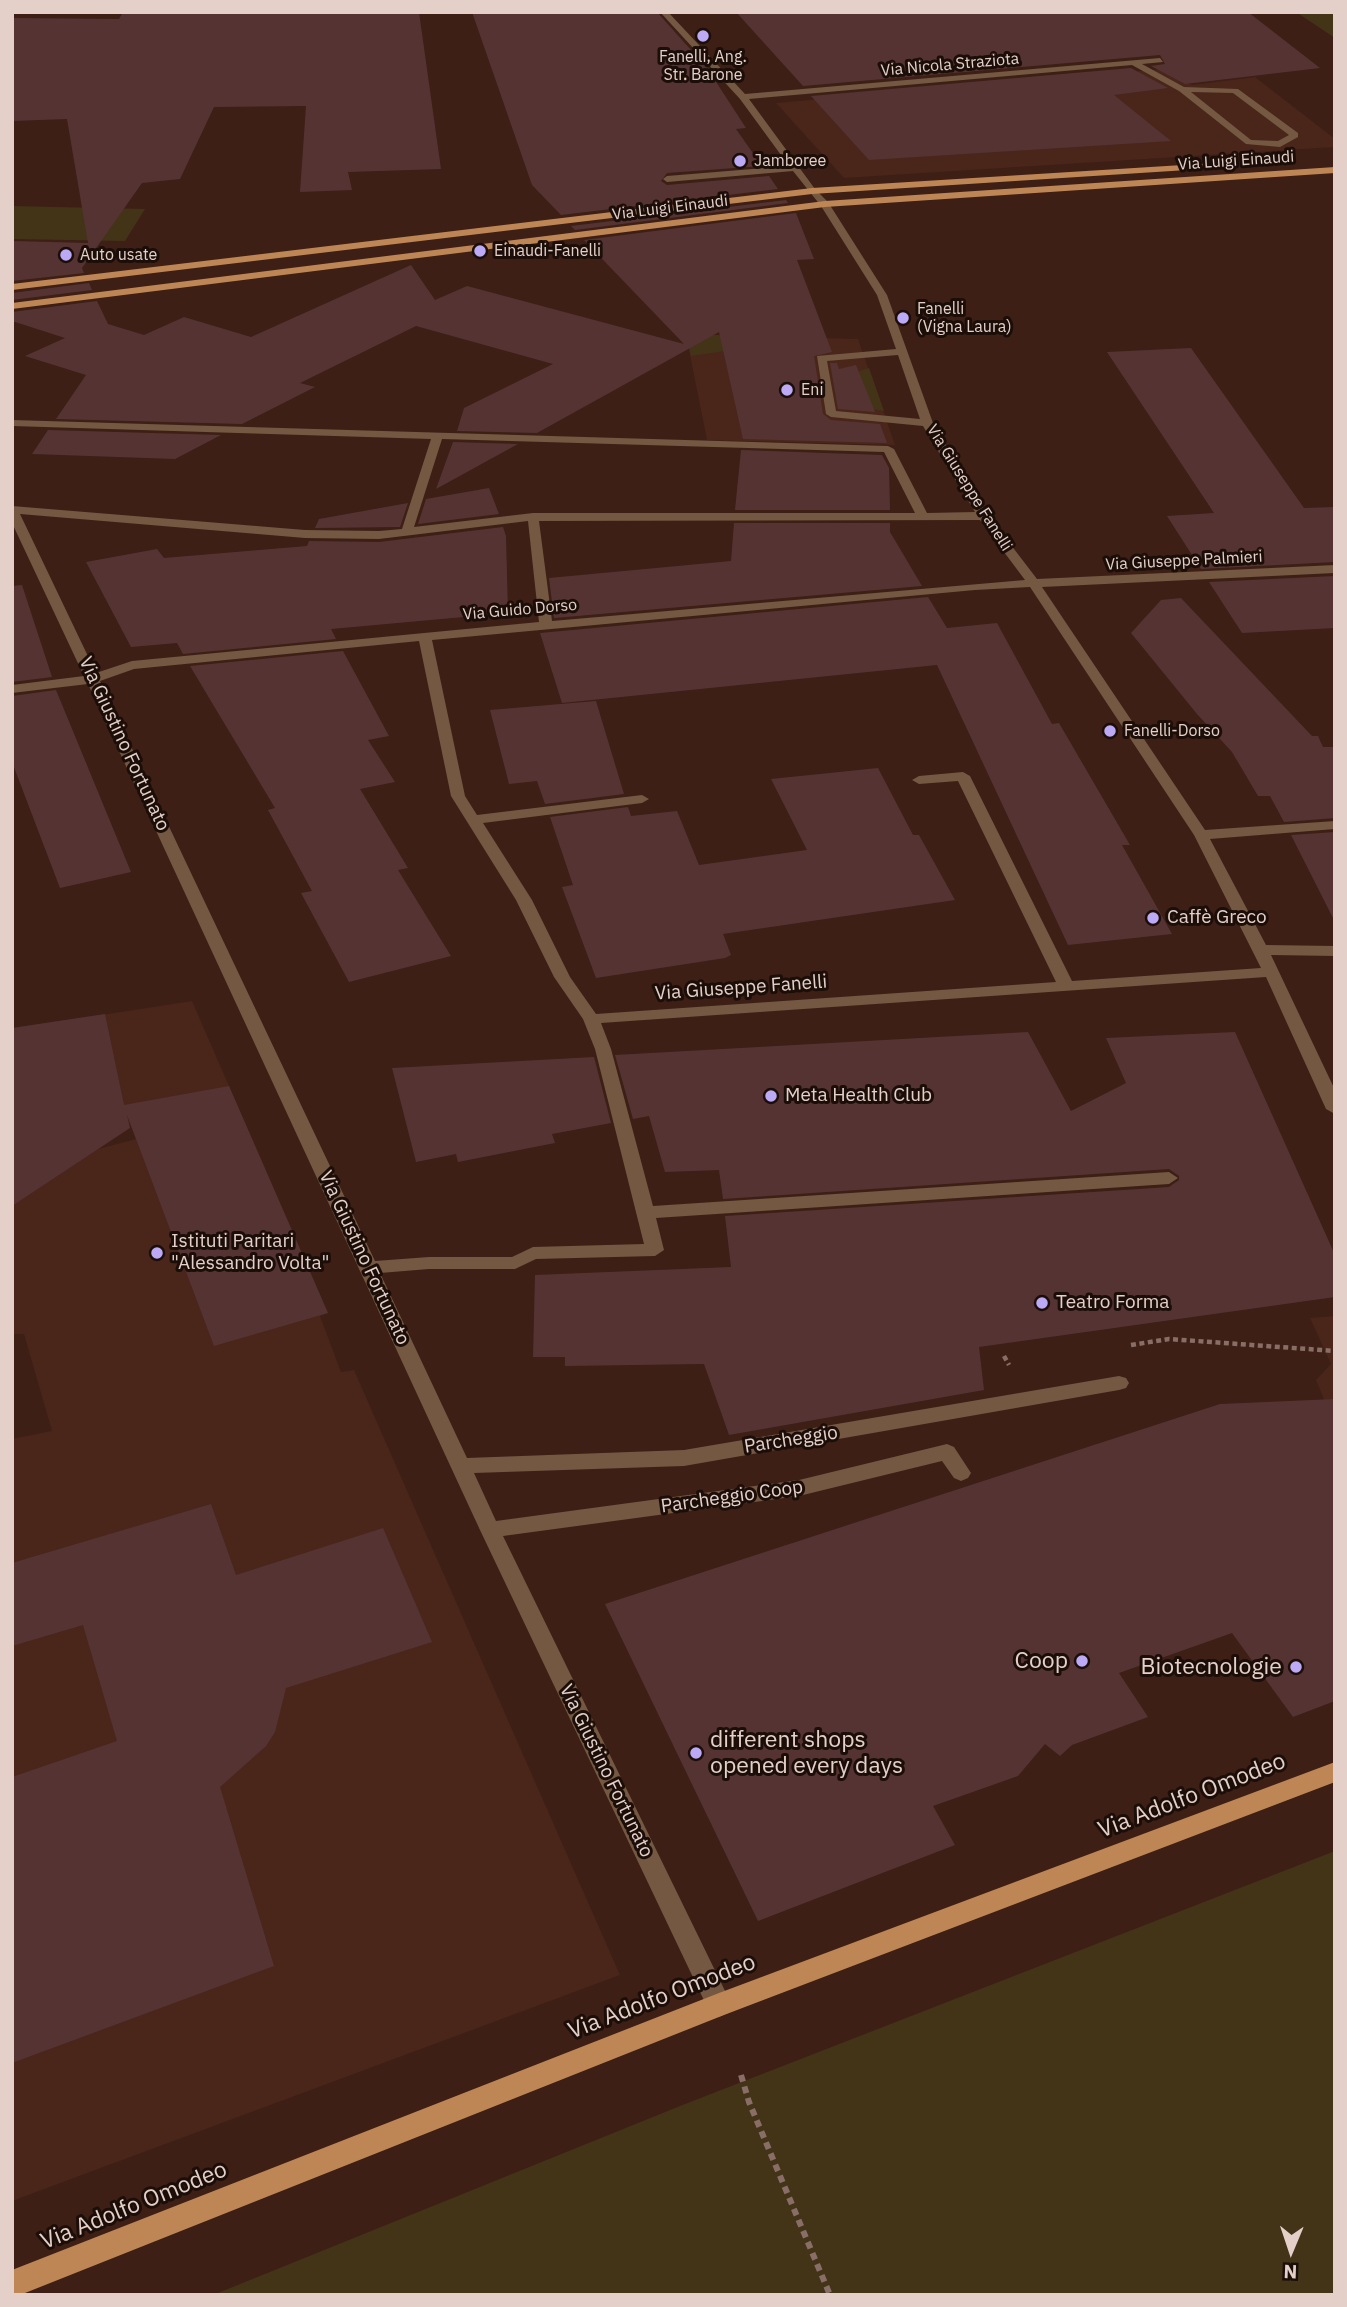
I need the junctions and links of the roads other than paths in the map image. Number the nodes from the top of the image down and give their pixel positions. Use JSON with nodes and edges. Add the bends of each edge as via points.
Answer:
{"nodes":[{"id":1,"x":664,"y":12,"type":"edge"},
{"id":2,"x":1160,"y":61,"type":"dead end"},
{"id":3,"x":1135,"y":63,"type":"junction"},
{"id":4,"x":1182,"y":89,"type":"junction"},
{"id":5,"x":743,"y":97,"type":"junction"},
{"id":6,"x":1335,"y":159,"type":"edge"},
{"id":7,"x":1291,"y":162,"type":"dead end"},
{"id":8,"x":1236,"y":165,"type":"dead end"},
{"id":9,"x":796,"y":168,"type":"junction"},
{"id":10,"x":1335,"y":170,"type":"edge"},
{"id":11,"x":667,"y":179,"type":"dead end"},
{"id":12,"x":812,"y":191,"type":"junction"},
{"id":13,"x":825,"y":204,"type":"junction"},
{"id":14,"x":12,"y":287,"type":"edge"},
{"id":15,"x":12,"y":306,"type":"edge"},
{"id":16,"x":902,"y":352,"type":"junction"},
{"id":17,"x":12,"y":423,"type":"edge"},
{"id":18,"x":927,"y":423,"type":"junction"},
{"id":19,"x":438,"y":436,"type":"junction"},
{"id":20,"x":12,"y":510,"type":"edge"},
{"id":21,"x":983,"y":516,"type":"junction"},
{"id":22,"x":533,"y":517,"type":"junction"},
{"id":23,"x":923,"y":517,"type":"junction"},
{"id":24,"x":407,"y":532,"type":"junction"},
{"id":25,"x":1335,"y":569,"type":"edge"},
{"id":26,"x":1035,"y":586,"type":"junction"},
{"id":27,"x":545,"y":625,"type":"junction"},
{"id":28,"x":425,"y":637,"type":"junction"},
{"id":29,"x":93,"y":678,"type":"junction"},
{"id":30,"x":12,"y":689,"type":"edge"},
{"id":31,"x":919,"y":780,"type":"dead end"},
{"id":32,"x":642,"y":799,"type":"dead end"},
{"id":33,"x":473,"y":820,"type":"junction"},
{"id":34,"x":1335,"y":825,"type":"edge"},
{"id":35,"x":1201,"y":835,"type":"junction"},
{"id":36,"x":1261,"y":950,"type":"junction"},
{"id":37,"x":1335,"y":951,"type":"edge"},
{"id":38,"x":1271,"y":972,"type":"junction"},
{"id":39,"x":1066,"y":986,"type":"junction"},
{"id":40,"x":591,"y":1019,"type":"junction"},
{"id":41,"x":1329,"y":1088,"type":"edge"},
{"id":42,"x":1335,"y":1110,"type":"edge"},
{"id":43,"x":1169,"y":1178,"type":"dead end"},
{"id":44,"x":646,"y":1213,"type":"junction"},
{"id":45,"x":368,"y":1268,"type":"junction"},
{"id":46,"x":1119,"y":1383,"type":"dead end"},
{"id":47,"x":460,"y":1466,"type":"junction"},
{"id":48,"x":961,"y":1473,"type":"dead end"},
{"id":49,"x":489,"y":1530,"type":"junction"},
{"id":50,"x":1335,"y":1772,"type":"edge"},
{"id":51,"x":719,"y":2005,"type":"junction"},
{"id":52,"x":12,"y":2284,"type":"edge"}],
"edges":[{"from":1,"to":5,"type":"street","name":"Via Giuseppe Fanelli"},
{"from":2,"to":3,"type":"street","name":"Via Nicola Straziota"},
{"from":3,"to":4,"type":"street"},
{"from":3,"to":5,"type":"street","name":"Via Nicola Straziota"},
{"from":4,"to":4,"type":"street","via":[[1249,142],[1280,144],[1295,135],[1235,91]]},
{"from":5,"to":9,"type":"street","name":"Via Giuseppe Fanelli"},
{"from":6,"to":7,"type":"main road","name":"Via Luigi Einaudi"},
{"from":8,"to":12,"type":"main road","name":"Via Luigi Einaudi"},
{"from":9,"to":11,"type":"street"},
{"from":9,"to":12,"type":"street","name":"Via Giuseppe Fanelli"},
{"from":10,"to":13,"type":"main road","name":"Via Luigi Einaudi"},
{"from":12,"to":13,"type":"street","name":"Via Giuseppe Fanelli"},
{"from":12,"to":14,"type":"main road","name":"Via Luigi Einaudi"},
{"from":13,"to":15,"type":"main road","name":"Via Luigi Einaudi"},
{"from":13,"to":16,"type":"street","name":"Via Giuseppe Fanelli","via":[[882,295]]},
{"from":16,"to":18,"type":"street","name":"Via Giuseppe Fanelli"},
{"from":16,"to":18,"type":"street","via":[[821,358],[831,414]]},
{"from":17,"to":19,"type":"street"},
{"from":18,"to":21,"type":"street","name":"Via Giuseppe Fanelli"},
{"from":19,"to":23,"type":"street","via":[[888,449]]},
{"from":19,"to":24,"type":"street"},
{"from":20,"to":24,"type":"street","via":[[305,534]]},
{"from":20,"to":29,"type":"street","name":"Via Giustino Fortunato"},
{"from":21,"to":23,"type":"street"},
{"from":21,"to":26,"type":"street","name":"Via Giuseppe Fanelli"},
{"from":22,"to":23,"type":"street"},
{"from":22,"to":24,"type":"street"},
{"from":22,"to":27,"type":"street"},
{"from":25,"to":26,"type":"street","name":"Via Giuseppe Palmieri"},
{"from":26,"to":27,"type":"street","name":"Via Guido Dorso","via":[[975,586]]},
{"from":26,"to":35,"type":"street","name":"Via Giuseppe Fanelli"},
{"from":27,"to":28,"type":"street","name":"Via Guido Dorso"},
{"from":28,"to":29,"type":"street","name":"Via Guido Dorso","via":[[132,665]]},
{"from":28,"to":33,"type":"street","via":[[457,796]]},
{"from":29,"to":30,"type":"street","name":"Via Guido Dorso"},
{"from":29,"to":45,"type":"street","name":"Via Giustino Fortunato"},
{"from":31,"to":39,"type":"street","via":[[963,776]]},
{"from":32,"to":33,"type":"street"},
{"from":33,"to":40,"type":"street","via":[[524,900],[562,977]]},
{"from":34,"to":35,"type":"street"},
{"from":35,"to":36,"type":"street","name":"Via Giuseppe Fanelli"},
{"from":36,"to":37,"type":"street"},
{"from":36,"to":38,"type":"street","name":"Via Giuseppe Fanelli"},
{"from":38,"to":39,"type":"street","name":"Via Giuseppe Fanelli"},
{"from":38,"to":41,"type":"street","name":"Via Giuseppe Fanelli"},
{"from":39,"to":40,"type":"street","name":"Via Giuseppe Fanelli"},
{"from":40,"to":44,"type":"street","via":[[604,1049]]},
{"from":41,"to":42,"type":"street","name":"Via Giuseppe Fanelli"},
{"from":43,"to":44,"type":"street"},
{"from":44,"to":45,"type":"street","via":[[654,1250],[533,1253],[516,1263]]},
{"from":45,"to":47,"type":"street","name":"Via Giustino Fortunato"},
{"from":46,"to":47,"type":"street","name":"Parcheggio","via":[[684,1458]]},
{"from":47,"to":49,"type":"street","name":"Via Giustino Fortunato"},
{"from":48,"to":49,"type":"street","name":"Parcheggio Coop","via":[[947,1452],[799,1488]]},
{"from":49,"to":51,"type":"street","name":"Via Giustino Fortunato"},
{"from":50,"to":51,"type":"main road","name":"Via Adolfo Omodeo"},
{"from":51,"to":52,"type":"main road","name":"Via Adolfo Omodeo"}]}
